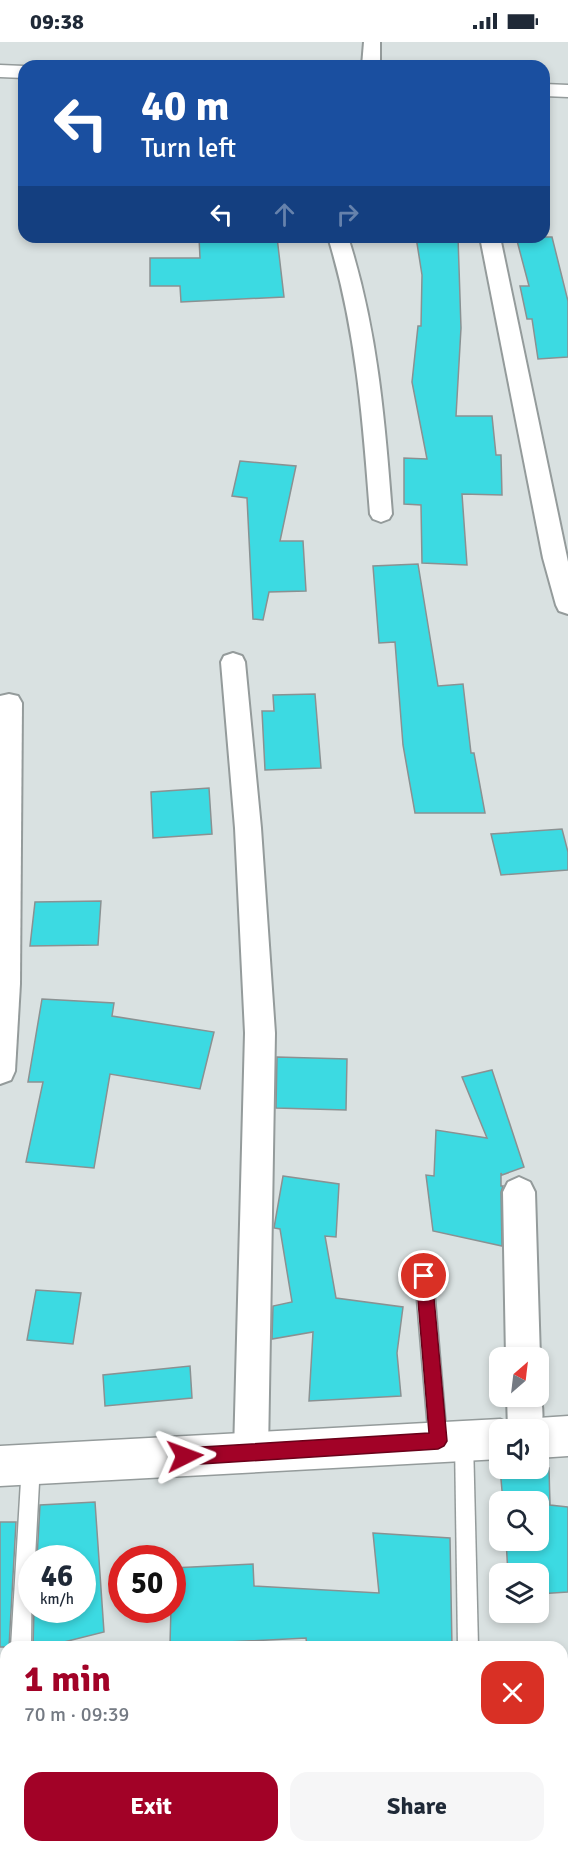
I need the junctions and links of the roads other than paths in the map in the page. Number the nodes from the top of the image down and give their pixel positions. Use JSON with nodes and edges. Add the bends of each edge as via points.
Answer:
{"nodes":[{"id":1,"x":372,"y":42,"type":"edge"},
{"id":2,"x":371,"y":60,"type":"edge"},
{"id":3,"x":0,"y":71,"type":"edge"},
{"id":4,"x":18,"y":72,"type":"edge"},
{"id":5,"x":550,"y":90,"type":"edge"},
{"id":6,"x":568,"y":91,"type":"edge"},
{"id":7,"x":340,"y":243,"type":"edge"},
{"id":8,"x":491,"y":243,"type":"edge"},
{"id":9,"x":381,"y":514,"type":"dead end"},
{"id":10,"x":568,"y":605,"type":"edge"},
{"id":11,"x":233,"y":662,"type":"dead end"},
{"id":12,"x":9,"y":703,"type":"dead end"},
{"id":13,"x":0,"y":1071,"type":"edge"},
{"id":14,"x":519,"y":1192,"type":"dead end"},
{"id":15,"x":424,"y":1276,"type":"dead end"},
{"id":16,"x":523,"y":1347,"type":"edge"},
{"id":17,"x":568,"y":1436,"type":"edge"},
{"id":18,"x":549,"y":1437,"type":"edge"},
{"id":19,"x":467,"y":1440,"type":"edge"},
{"id":20,"x":251,"y":1453,"type":"junction"},
{"id":21,"x":16,"y":1465,"type":"edge"},
{"id":22,"x":21,"y":1641,"type":"edge"},
{"id":23,"x":468,"y":1641,"type":"edge"}],
"edges":[{"from":1,"to":2,"type":"street"},
{"from":3,"to":4,"type":"main road"},
{"from":5,"to":6,"type":"main road"},
{"from":7,"to":9,"type":"street","via":[[370,374]]},
{"from":8,"to":10,"type":"street"},
{"from":11,"to":20,"type":"street","via":[[260,1033]]},
{"from":12,"to":13,"type":"street","via":[[6,984]]},
{"from":14,"to":16,"type":"street"},
{"from":15,"to":19,"type":"lane"},
{"from":17,"to":18,"type":"main road"},
{"from":19,"to":20,"type":"main road"},
{"from":19,"to":23,"type":"lane"},
{"from":20,"to":21,"type":"main road"},
{"from":21,"to":22,"type":"lane"}]}
